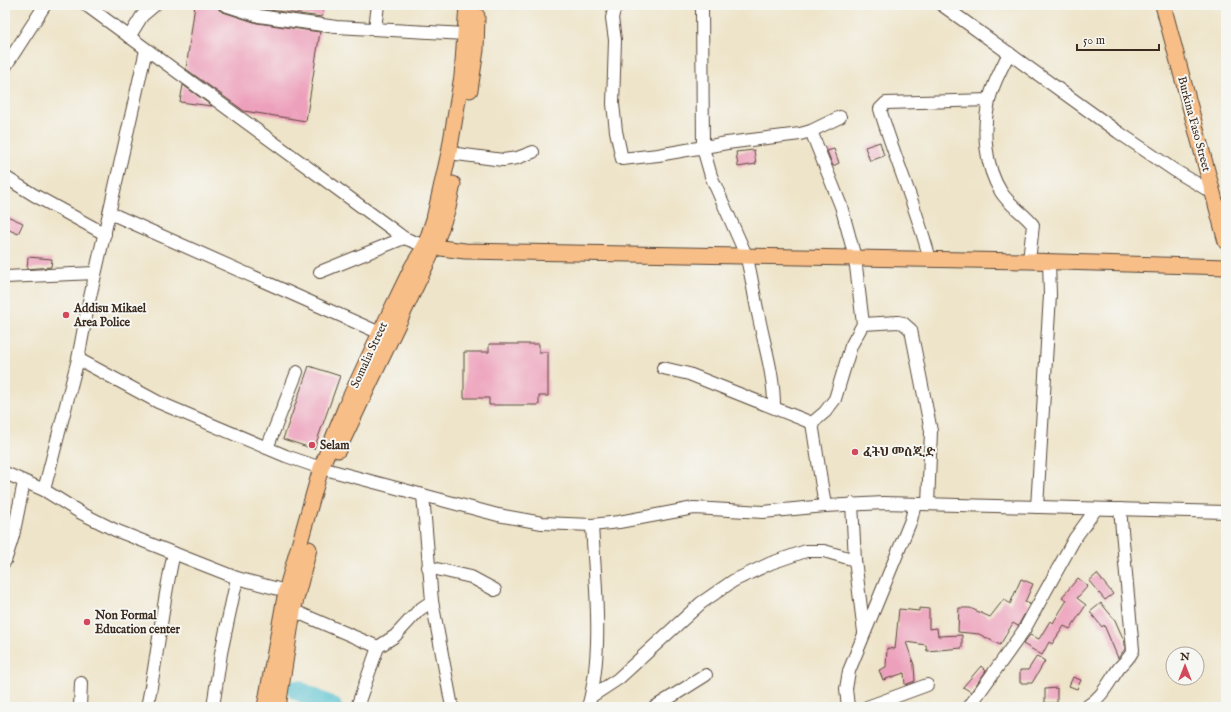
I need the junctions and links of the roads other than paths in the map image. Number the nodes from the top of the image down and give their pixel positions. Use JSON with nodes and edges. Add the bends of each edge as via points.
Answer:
{"nodes":[{"id":1,"x":45,"y":5,"type":"edge"},
{"id":2,"x":86,"y":5,"type":"edge"},
{"id":3,"x":155,"y":5,"type":"edge"},
{"id":4,"x":225,"y":5,"type":"edge"},
{"id":5,"x":378,"y":5,"type":"edge"},
{"id":6,"x":467,"y":5,"type":"edge"},
{"id":7,"x":477,"y":5,"type":"edge"},
{"id":8,"x":618,"y":5,"type":"edge"},
{"id":9,"x":702,"y":5,"type":"edge"},
{"id":10,"x":942,"y":5,"type":"edge"},
{"id":11,"x":1163,"y":5,"type":"edge"},
{"id":12,"x":254,"y":9,"type":"edge"},
{"id":13,"x":374,"y":28,"type":"junction"},
{"id":14,"x":466,"y":34,"type":"junction"},
{"id":15,"x":129,"y":37,"type":"junction"},
{"id":16,"x":146,"y":50,"type":"junction"},
{"id":17,"x":1009,"y":53,"type":"junction"},
{"id":18,"x":5,"y":67,"type":"edge"},
{"id":19,"x":989,"y":100,"type":"junction"},
{"id":20,"x":840,"y":117,"type":"dead end"},
{"id":21,"x":811,"y":131,"type":"junction"},
{"id":22,"x":703,"y":148,"type":"junction"},
{"id":23,"x":533,"y":152,"type":"dead end"},
{"id":24,"x":454,"y":154,"type":"junction"},
{"id":25,"x":5,"y":177,"type":"edge"},
{"id":26,"x":1213,"y":193,"type":"junction"},
{"id":27,"x":110,"y":213,"type":"junction"},
{"id":28,"x":105,"y":234,"type":"junction"},
{"id":29,"x":404,"y":238,"type":"junction"},
{"id":30,"x":1226,"y":242,"type":"edge"},
{"id":31,"x":429,"y":247,"type":"junction"},
{"id":32,"x":746,"y":255,"type":"junction"},
{"id":33,"x":855,"y":258,"type":"junction"},
{"id":34,"x":930,"y":260,"type":"junction"},
{"id":35,"x":1029,"y":260,"type":"junction"},
{"id":36,"x":1049,"y":261,"type":"junction"},
{"id":37,"x":1226,"y":267,"type":"edge"},
{"id":38,"x":320,"y":272,"type":"dead end"},
{"id":39,"x":95,"y":273,"type":"junction"},
{"id":40,"x":5,"y":277,"type":"edge"},
{"id":41,"x":863,"y":324,"type":"junction"},
{"id":42,"x":380,"y":333,"type":"junction"},
{"id":43,"x":78,"y":359,"type":"junction"},
{"id":44,"x":663,"y":368,"type":"dead end"},
{"id":45,"x":297,"y":372,"type":"dead end"},
{"id":46,"x":774,"y":406,"type":"junction"},
{"id":47,"x":812,"y":423,"type":"junction"},
{"id":48,"x":267,"y":448,"type":"junction"},
{"id":49,"x":325,"y":469,"type":"junction"},
{"id":50,"x":5,"y":474,"type":"edge"},
{"id":51,"x":24,"y":482,"type":"junction"},
{"id":52,"x":44,"y":490,"type":"junction"},
{"id":53,"x":423,"y":496,"type":"junction"},
{"id":54,"x":852,"y":504,"type":"junction"},
{"id":55,"x":915,"y":504,"type":"junction"},
{"id":56,"x":928,"y":504,"type":"junction"},
{"id":57,"x":825,"y":506,"type":"junction"},
{"id":58,"x":1037,"y":508,"type":"junction"},
{"id":59,"x":1096,"y":509,"type":"junction"},
{"id":60,"x":1120,"y":510,"type":"junction"},
{"id":61,"x":1226,"y":512,"type":"edge"},
{"id":62,"x":592,"y":525,"type":"junction"},
{"id":63,"x":174,"y":553,"type":"junction"},
{"id":64,"x":854,"y":560,"type":"junction"},
{"id":65,"x":5,"y":561,"type":"edge"},
{"id":66,"x":428,"y":567,"type":"junction"},
{"id":67,"x":237,"y":578,"type":"junction"},
{"id":68,"x":495,"y":590,"type":"dead end"},
{"id":69,"x":286,"y":591,"type":"junction"},
{"id":70,"x":432,"y":601,"type":"junction"},
{"id":71,"x":288,"y":609,"type":"junction"},
{"id":72,"x":864,"y":632,"type":"junction"},
{"id":73,"x":378,"y":647,"type":"junction"},
{"id":74,"x":706,"y":676,"type":"dead end"},
{"id":75,"x":81,"y":683,"type":"dead end"},
{"id":76,"x":927,"y":685,"type":"dead end"},
{"id":77,"x":590,"y":701,"type":"edge"},
{"id":78,"x":80,"y":707,"type":"edge"},
{"id":79,"x":147,"y":707,"type":"edge"},
{"id":80,"x":213,"y":707,"type":"edge"},
{"id":81,"x":265,"y":707,"type":"edge"},
{"id":82,"x":278,"y":707,"type":"edge"},
{"id":83,"x":357,"y":707,"type":"edge"},
{"id":84,"x":452,"y":707,"type":"edge"},
{"id":85,"x":655,"y":707,"type":"edge"},
{"id":86,"x":848,"y":707,"type":"edge"},
{"id":87,"x":867,"y":707,"type":"edge"},
{"id":88,"x":970,"y":707,"type":"edge"},
{"id":89,"x":1086,"y":707,"type":"edge"}],
"edges":[{"from":1,"to":18,"type":"street"},
{"from":2,"to":15,"type":"street"},
{"from":3,"to":15,"type":"street","via":[[142,16]]},
{"from":4,"to":12,"type":"street"},
{"from":5,"to":13,"type":"street"},
{"from":6,"to":14,"type":"main road","name":"Somalia Street"},
{"from":7,"to":24,"type":"main road","via":[[476,50]]},
{"from":8,"to":22,"type":"street","via":[[612,18],[615,40],[613,104],[621,158],[626,160]]},
{"from":9,"to":22,"type":"street"},
{"from":10,"to":17,"type":"street"},
{"from":11,"to":26,"type":"main road","name":"Burkina Faso Street"},
{"from":12,"to":13,"type":"street","via":[[321,25]]},
{"from":13,"to":14,"type":"street"},
{"from":14,"to":24,"type":"main road","name":"Somalia Street"},
{"from":15,"to":16,"type":"street"},
{"from":16,"to":27,"type":"street"},
{"from":16,"to":29,"type":"street"},
{"from":17,"to":19,"type":"street"},
{"from":17,"to":26,"type":"street","via":[[1118,132]]},
{"from":19,"to":34,"type":"street","via":[[886,103],[880,109],[891,146],[908,187]]},
{"from":19,"to":35,"type":"street","via":[[987,155],[1001,192],[1034,225]]},
{"from":20,"to":21,"type":"street"},
{"from":21,"to":22,"type":"street"},
{"from":21,"to":33,"type":"street","via":[[841,206]]},
{"from":22,"to":32,"type":"street","via":[[711,176]]},
{"from":23,"to":24,"type":"street","via":[[509,159]]},
{"from":24,"to":31,"type":"main road","name":"Somalia Street","via":[[439,199]]},
{"from":25,"to":28,"type":"street"},
{"from":26,"to":30,"type":"main road","name":"Burkina Faso Street"},
{"from":27,"to":28,"type":"street"},
{"from":27,"to":42,"type":"street"},
{"from":28,"to":39,"type":"street"},
{"from":29,"to":31,"type":"street"},
{"from":29,"to":38,"type":"street"},
{"from":31,"to":32,"type":"main road","via":[[465,251]]},
{"from":31,"to":42,"type":"main road","name":"Somalia Street","via":[[412,267]]},
{"from":31,"to":49,"type":"main road"},
{"from":32,"to":33,"type":"main road"},
{"from":32,"to":46,"type":"street","via":[[772,370]]},
{"from":33,"to":34,"type":"main road"},
{"from":33,"to":41,"type":"street"},
{"from":34,"to":35,"type":"main road"},
{"from":35,"to":36,"type":"main road"},
{"from":36,"to":37,"type":"main road"},
{"from":36,"to":58,"type":"street","via":[[1050,295]]},
{"from":39,"to":40,"type":"street"},
{"from":39,"to":43,"type":"street"},
{"from":41,"to":47,"type":"street","via":[[851,346],[835,399],[826,412]]},
{"from":41,"to":56,"type":"street","via":[[898,322],[911,330],[931,430]]},
{"from":42,"to":49,"type":"main road","name":"Somalia Street","via":[[346,406]]},
{"from":43,"to":48,"type":"street","via":[[158,402]]},
{"from":43,"to":52,"type":"street"},
{"from":44,"to":46,"type":"street","via":[[690,374]]},
{"from":45,"to":48,"type":"street"},
{"from":46,"to":47,"type":"street"},
{"from":47,"to":57,"type":"street"},
{"from":48,"to":49,"type":"street"},
{"from":49,"to":53,"type":"street"},
{"from":49,"to":69,"type":"main road","name":"Somalia Street"},
{"from":49,"to":71,"type":"main road"},
{"from":50,"to":51,"type":"street"},
{"from":51,"to":52,"type":"street"},
{"from":51,"to":65,"type":"street"},
{"from":52,"to":63,"type":"street","via":[[115,530]]},
{"from":53,"to":62,"type":"street","via":[[527,521],[556,525]]},
{"from":53,"to":66,"type":"street"},
{"from":54,"to":55,"type":"street"},
{"from":54,"to":57,"type":"street"},
{"from":54,"to":64,"type":"street"},
{"from":55,"to":56,"type":"street"},
{"from":55,"to":72,"type":"street"},
{"from":56,"to":58,"type":"street"},
{"from":57,"to":62,"type":"street","via":[[758,512],[689,508]]},
{"from":58,"to":59,"type":"street"},
{"from":59,"to":60,"type":"street"},
{"from":59,"to":88,"type":"street","via":[[1075,538],[1034,613]]},
{"from":60,"to":61,"type":"street"},
{"from":60,"to":89,"type":"street","via":[[1133,650],[1103,694]]},
{"from":62,"to":77,"type":"street","via":[[597,618]]},
{"from":63,"to":67,"type":"street"},
{"from":63,"to":79,"type":"street"},
{"from":64,"to":72,"type":"street"},
{"from":64,"to":77,"type":"street","via":[[824,551],[806,551],[771,563],[716,591]]},
{"from":66,"to":68,"type":"street","via":[[471,577]]},
{"from":66,"to":70,"type":"street"},
{"from":67,"to":69,"type":"street"},
{"from":67,"to":80,"type":"street","via":[[221,653]]},
{"from":69,"to":71,"type":"main road","name":"Somalia Street"},
{"from":70,"to":73,"type":"street","via":[[419,610],[395,636]]},
{"from":70,"to":84,"type":"street"},
{"from":71,"to":73,"type":"street"},
{"from":71,"to":81,"type":"main road","name":"Somalia Street"},
{"from":71,"to":82,"type":"main road"},
{"from":72,"to":86,"type":"street","via":[[847,682]]},
{"from":73,"to":83,"type":"street"},
{"from":74,"to":85,"type":"street"},
{"from":75,"to":78,"type":"street"},
{"from":76,"to":87,"type":"street"}]}
